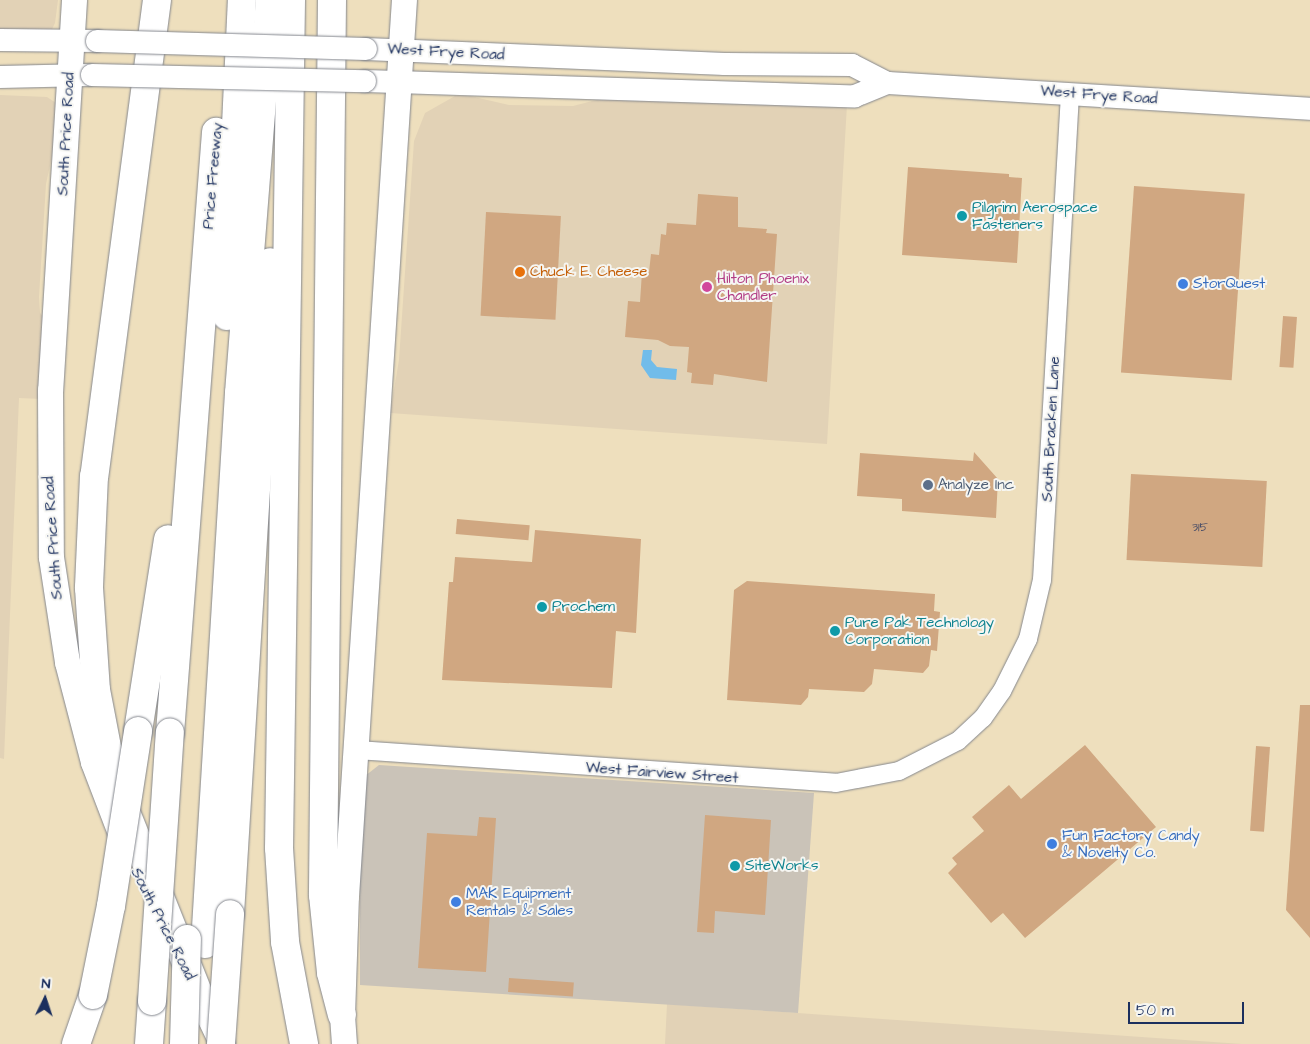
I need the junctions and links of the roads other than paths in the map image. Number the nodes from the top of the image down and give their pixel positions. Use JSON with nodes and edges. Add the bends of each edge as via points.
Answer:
{"nodes":[{"id":1,"x":74,"y":0,"type":"edge"},
{"id":2,"x":157,"y":0,"type":"edge"},
{"id":3,"x":228,"y":0,"type":"edge"},
{"id":4,"x":242,"y":0,"type":"edge"},
{"id":5,"x":270,"y":0,"type":"edge"},
{"id":6,"x":280,"y":0,"type":"edge"},
{"id":7,"x":292,"y":0,"type":"edge"},
{"id":8,"x":332,"y":0,"type":"edge"},
{"id":9,"x":404,"y":0,"type":"edge"},
{"id":10,"x":0,"y":40,"type":"edge"},
{"id":11,"x":71,"y":40,"type":"junction"},
{"id":12,"x":401,"y":51,"type":"junction"},
{"id":13,"x":605,"y":59,"type":"junction"},
{"id":14,"x":80,"y":74,"type":"junction"},
{"id":15,"x":0,"y":77,"type":"edge"},
{"id":16,"x":399,"y":82,"type":"junction"},
{"id":17,"x":887,"y":83,"type":"junction"},
{"id":18,"x":604,"y":88,"type":"junction"},
{"id":19,"x":1070,"y":94,"type":"junction"},
{"id":20,"x":1310,"y":109,"type":"edge"},
{"id":21,"x":198,"y":352,"type":"junction"},
{"id":22,"x":958,"y":741,"type":"joint"},
{"id":23,"x":357,"y":750,"type":"junction"},
{"id":24,"x":196,"y":941,"type":"junction"},
{"id":25,"x":200,"y":998,"type":"junction"},
{"id":26,"x":342,"y":1015,"type":"junction"},
{"id":27,"x":76,"y":1044,"type":"edge"},
{"id":28,"x":149,"y":1044,"type":"edge"},
{"id":29,"x":184,"y":1044,"type":"edge"},
{"id":30,"x":200,"y":1044,"type":"edge"},
{"id":31,"x":221,"y":1044,"type":"edge"},
{"id":32,"x":304,"y":1044,"type":"edge"},
{"id":33,"x":344,"y":1044,"type":"edge"}],
"edges":[{"from":1,"to":11,"type":"main road","name":"South Price Road"},
{"from":2,"to":25,"type":"highway","via":[[94,476],[88,588],[96,690],[110,763],[121,800]]},
{"from":3,"to":21,"type":"highway","name":"Price Freeway"},
{"from":4,"to":24,"type":"highway"},
{"from":5,"to":24,"type":"highway"},
{"from":6,"to":31,"type":"highway","bridge":true,"via":[[270,246]]},
{"from":7,"to":32,"type":"highway","via":[[279,848],[285,942]]},
{"from":8,"to":26,"type":"highway","via":[[323,895],[331,973]]},
{"from":9,"to":12,"type":"main road"},
{"from":10,"to":11,"type":"street","name":"West Frye Road"},
{"from":11,"to":12,"type":"street","name":"West Frye Road","bridge":true},
{"from":11,"to":14,"type":"main road","name":"South Price Road"},
{"from":12,"to":13,"type":"street","name":"West Frye Road"},
{"from":12,"to":16,"type":"main road"},
{"from":13,"to":17,"type":"street","name":"West Frye Road","via":[[852,65]]},
{"from":13,"to":18,"type":"street"},
{"from":14,"to":15,"type":"street","name":"West Frye Road"},
{"from":14,"to":16,"type":"street","name":"West Frye Road","bridge":true},
{"from":14,"to":25,"type":"main road","name":"South Price Road","via":[[48,442],[56,593],[67,662],[111,815]]},
{"from":16,"to":18,"type":"street","name":"West Frye Road"},
{"from":16,"to":23,"type":"main road"},
{"from":17,"to":18,"type":"street","name":"West Frye Road","via":[[855,96]]},
{"from":17,"to":19,"type":"street","name":"West Frye Road"},
{"from":19,"to":20,"type":"street","name":"West Frye Road"},
{"from":19,"to":22,"type":"street","name":"South Bracken Lane","via":[[1042,580],[1028,639],[1002,691],[982,718]]},
{"from":21,"to":27,"type":"highway","bridge":true,"via":[[111,906],[93,995]]},
{"from":21,"to":28,"type":"highway","bridge":true},
{"from":22,"to":23,"type":"street","name":"West Fairview Street","via":[[899,771],[836,783]]},
{"from":23,"to":26,"type":"main road"},
{"from":24,"to":29,"type":"highway","bridge":true},
{"from":24,"to":30,"type":"highway"},
{"from":25,"to":31,"type":"main road","name":"South Price Road"},
{"from":26,"to":33,"type":"main road"}]}
